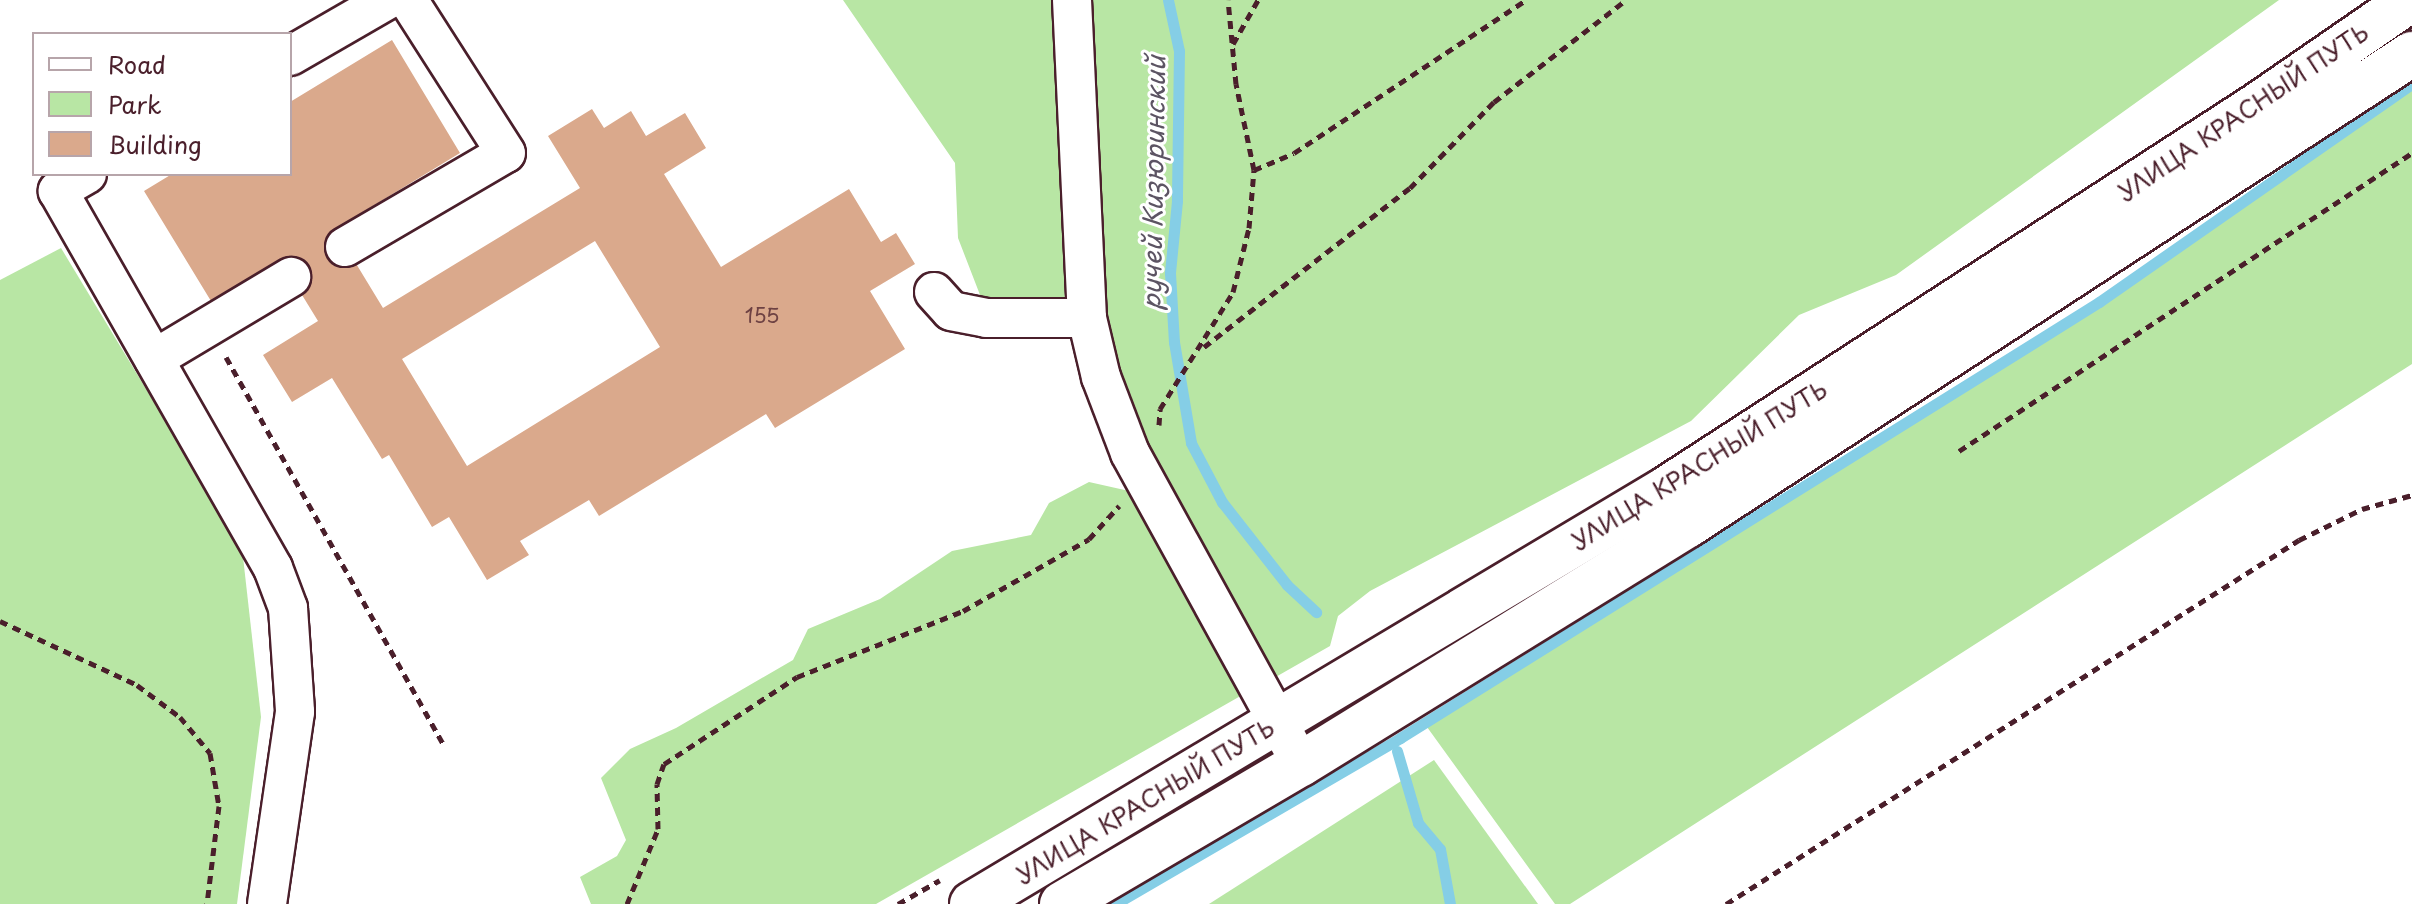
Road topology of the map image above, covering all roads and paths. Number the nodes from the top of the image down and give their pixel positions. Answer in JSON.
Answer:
{"nodes":[{"id":1,"x":387,"y":0,"type":"edge"},
{"id":2,"x":408,"y":0,"type":"edge"},
{"id":3,"x":1072,"y":0,"type":"edge"},
{"id":4,"x":1228,"y":0,"type":"edge"},
{"id":5,"x":1258,"y":0,"type":"edge"},
{"id":6,"x":1526,"y":0,"type":"edge"},
{"id":7,"x":1626,"y":0,"type":"edge"},
{"id":8,"x":2410,"y":0,"type":"edge"},
{"id":9,"x":1232,"y":45,"type":"junction"},
{"id":10,"x":2412,"y":54,"type":"edge"},
{"id":11,"x":292,"y":55,"type":"edge"},
{"id":12,"x":2412,"y":153,"type":"edge"},
{"id":13,"x":1254,"y":170,"type":"junction"},
{"id":14,"x":84,"y":176,"type":"edge"},
{"id":15,"x":345,"y":247,"type":"dead end"},
{"id":16,"x":291,"y":277,"type":"dead end"},
{"id":17,"x":934,"y":292,"type":"dead end"},
{"id":18,"x":1087,"y":318,"type":"junction"},
{"id":19,"x":209,"y":327,"type":"junction"},
{"id":20,"x":1201,"y":350,"type":"junction"},
{"id":21,"x":154,"y":359,"type":"junction"},
{"id":22,"x":1959,"y":451,"type":"dead end"},
{"id":23,"x":1144,"y":479,"type":"junction"},
{"id":24,"x":2412,"y":495,"type":"edge"},
{"id":25,"x":0,"y":621,"type":"edge"},
{"id":26,"x":1278,"y":723,"type":"junction"},
{"id":27,"x":443,"y":743,"type":"dead end"},
{"id":28,"x":1301,"y":764,"type":"junction"},
{"id":29,"x":207,"y":904,"type":"edge"},
{"id":30,"x":267,"y":904,"type":"edge"},
{"id":31,"x":627,"y":904,"type":"edge"},
{"id":32,"x":972,"y":904,"type":"edge"},
{"id":33,"x":1062,"y":904,"type":"edge"},
{"id":34,"x":1726,"y":904,"type":"edge"}],
"edges":[{"from":1,"to":11,"type":"lane"},
{"from":2,"to":15,"type":"lane"},
{"from":3,"to":18,"type":"lane"},
{"from":4,"to":9,"type":"path"},
{"from":5,"to":9,"type":"path"},
{"from":6,"to":13,"type":"path"},
{"from":7,"to":20,"type":"path"},
{"from":8,"to":26,"type":"main road","name":"УЛИЦА КРАСНЫЙ ПУТЬ"},
{"from":9,"to":13,"type":"path"},
{"from":10,"to":28,"type":"main road","name":"УЛИЦА КРАСНЫЙ ПУТЬ"},
{"from":12,"to":22,"type":"path"},
{"from":13,"to":20,"type":"path"},
{"from":14,"to":21,"type":"lane"},
{"from":16,"to":19,"type":"lane"},
{"from":17,"to":18,"type":"lane"},
{"from":18,"to":23,"type":"lane"},
{"from":19,"to":21,"type":"lane"},
{"from":19,"to":27,"type":"path"},
{"from":20,"to":23,"type":"path"},
{"from":21,"to":30,"type":"lane"},
{"from":23,"to":26,"type":"lane"},
{"from":23,"to":31,"type":"path"},
{"from":24,"to":34,"type":"path"},
{"from":25,"to":29,"type":"path"},
{"from":26,"to":28,"type":"lane"},
{"from":26,"to":32,"type":"main road","name":"УЛИЦА КРАСНЫЙ ПУТЬ"},
{"from":28,"to":33,"type":"main road","name":"УЛИЦА КРАСНЫЙ ПУТЬ"}]}
